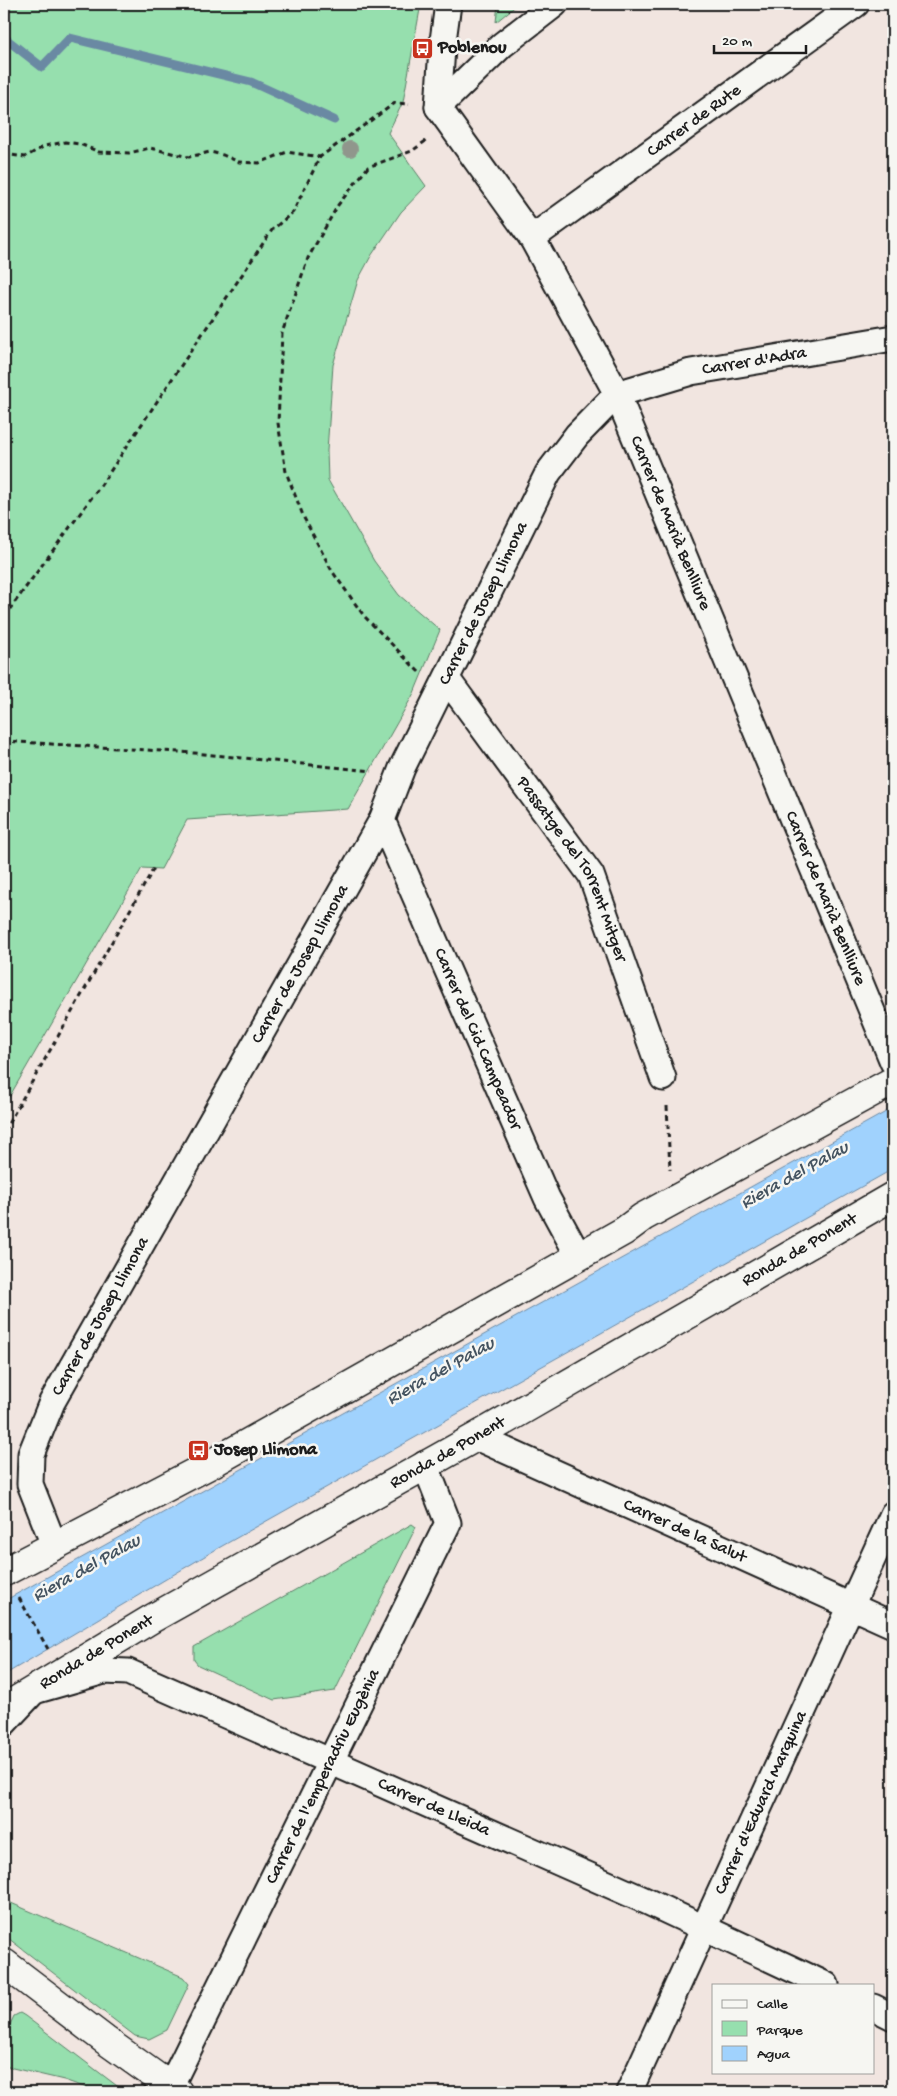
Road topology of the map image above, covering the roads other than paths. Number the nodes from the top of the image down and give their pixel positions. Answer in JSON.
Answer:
{"nodes":[{"id":1,"x":448,"y":4,"type":"edge"},
{"id":2,"x":555,"y":4,"type":"edge"},
{"id":3,"x":856,"y":4,"type":"edge"},
{"id":4,"x":444,"y":115,"type":"junction"},
{"id":5,"x":532,"y":238,"type":"junction"},
{"id":6,"x":893,"y":338,"type":"edge"},
{"id":7,"x":617,"y":394,"type":"junction"},
{"id":8,"x":436,"y":678,"type":"junction"},
{"id":9,"x":382,"y":820,"type":"junction"},
{"id":10,"x":893,"y":1062,"type":"edge"},
{"id":11,"x":663,"y":1078,"type":"road end"},
{"id":12,"x":893,"y":1081,"type":"edge"},
{"id":13,"x":893,"y":1196,"type":"edge"},
{"id":14,"x":578,"y":1255,"type":"junction"},
{"id":15,"x":476,"y":1437,"type":"junction"},
{"id":16,"x":425,"y":1464,"type":"junction"},
{"id":17,"x":893,"y":1514,"type":"edge"},
{"id":18,"x":54,"y":1545,"type":"junction"},
{"id":19,"x":10,"y":1583,"type":"edge"},
{"id":20,"x":851,"y":1606,"type":"junction"},
{"id":21,"x":893,"y":1625,"type":"edge"},
{"id":22,"x":34,"y":1691,"type":"junction"},
{"id":23,"x":4,"y":1708,"type":"edge"},
{"id":24,"x":4,"y":1723,"type":"edge"},
{"id":25,"x":330,"y":1761,"type":"junction"},
{"id":26,"x":704,"y":1928,"type":"junction"},
{"id":27,"x":4,"y":1963,"type":"edge"},
{"id":28,"x":824,"y":1984,"type":"edge"},
{"id":29,"x":874,"y":2007,"type":"edge"},
{"id":30,"x":893,"y":2016,"type":"edge"},
{"id":31,"x":174,"y":2090,"type":"edge"},
{"id":32,"x":629,"y":2092,"type":"edge"}],
"edges":[{"from":1,"to":4,"type":"street"},
{"from":2,"to":4,"type":"street"},
{"from":3,"to":5,"type":"street","name":"Carrer de Rute"},
{"from":4,"to":5,"type":"street","name":"Carrer de Marià Benlliure"},
{"from":5,"to":7,"type":"street","name":"Carrer de Marià Benlliure"},
{"from":6,"to":7,"type":"street","name":"Carrer d'Adra"},
{"from":7,"to":8,"type":"street","name":"Carrer de Josep Llimona"},
{"from":7,"to":10,"type":"street","name":"Carrer de Marià Benlliure"},
{"from":8,"to":9,"type":"street","name":"Carrer de Josep Llimona"},
{"from":8,"to":11,"type":"street","name":"Passatge del Torrent Mitger"},
{"from":9,"to":14,"type":"street","name":"Carrer del Cid Campeador"},
{"from":9,"to":18,"type":"street","name":"Carrer de Josep Llimona"},
{"from":12,"to":14,"type":"main road"},
{"from":13,"to":15,"type":"main road","name":"Ronda de Ponent"},
{"from":14,"to":18,"type":"main road"},
{"from":15,"to":16,"type":"main road","name":"Ronda de Ponent"},
{"from":15,"to":20,"type":"street","name":"Carrer de la Salut"},
{"from":16,"to":22,"type":"main road","name":"Ronda de Ponent"},
{"from":16,"to":25,"type":"street","name":"Carrer de l'emperadriu Eugènia"},
{"from":17,"to":20,"type":"street","name":"Carrer d'Eduard Marquina"},
{"from":18,"to":19,"type":"main road"},
{"from":20,"to":21,"type":"street","name":"Carrer de la Salut"},
{"from":20,"to":26,"type":"street","name":"Carrer d'Eduard Marquina"},
{"from":22,"to":23,"type":"main road","name":"Ronda de Ponent"},
{"from":22,"to":24,"type":"street"},
{"from":22,"to":25,"type":"street","name":"Carrer de Lleida"},
{"from":25,"to":26,"type":"street","name":"Carrer de Lleida"},
{"from":25,"to":31,"type":"street","name":"Carrer de l'emperadriu Eugènia"},
{"from":26,"to":28,"type":"street","name":"Carrer de Lleida"},
{"from":26,"to":32,"type":"street","name":"Carrer d'Eduard Marquina"},
{"from":27,"to":31,"type":"main road"},
{"from":29,"to":30,"type":"street"}]}
